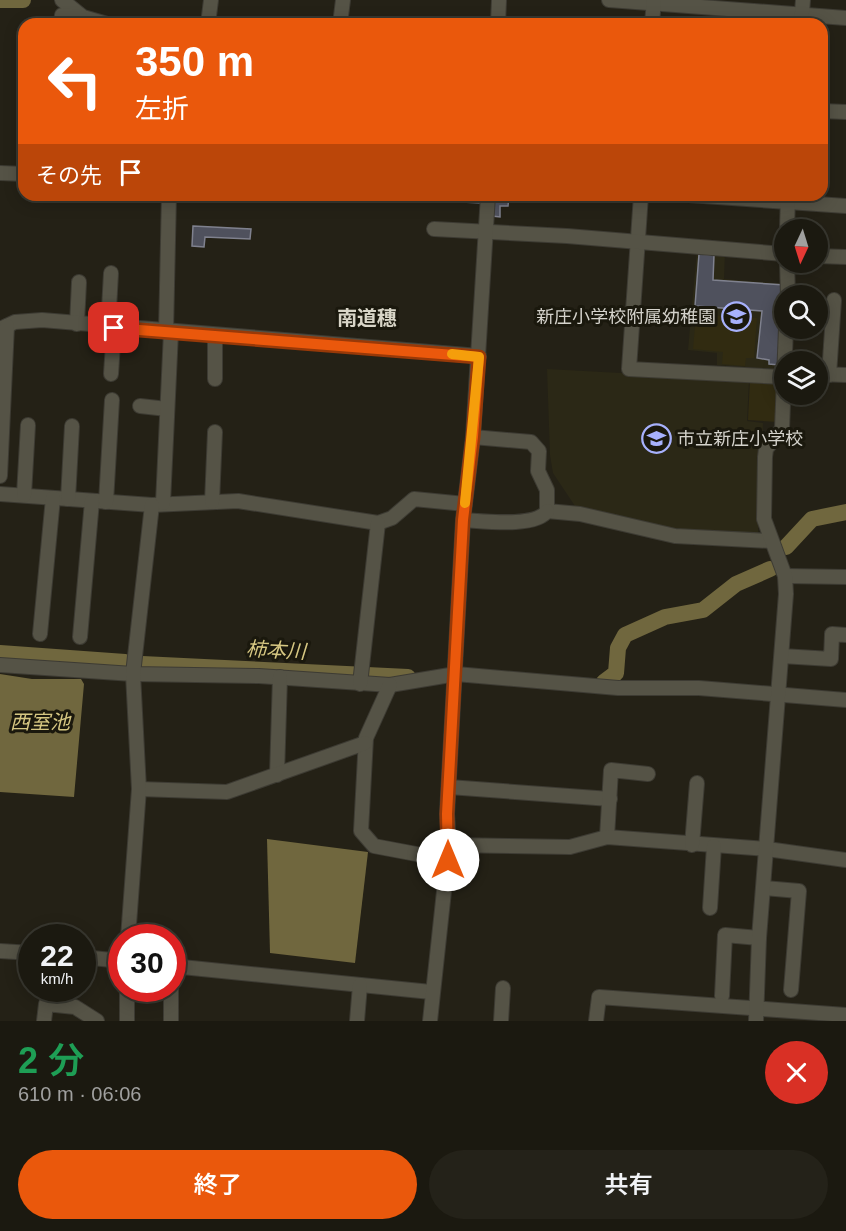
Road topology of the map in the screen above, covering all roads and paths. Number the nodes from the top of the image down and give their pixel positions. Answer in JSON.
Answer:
{"nodes":[{"id":1,"x":62,"y":0,"type":"edge"},
{"id":2,"x":211,"y":0,"type":"edge"},
{"id":3,"x":343,"y":0,"type":"edge"},
{"id":4,"x":499,"y":0,"type":"edge"},
{"id":5,"x":609,"y":0,"type":"edge"},
{"id":6,"x":803,"y":0,"type":"edge"},
{"id":7,"x":654,"y":2,"type":"edge"},
{"id":8,"x":82,"y":17,"type":"junction"},
{"id":9,"x":62,"y":18,"type":"edge"},
{"id":10,"x":85,"y":18,"type":"edge"},
{"id":11,"x":209,"y":18,"type":"edge"},
{"id":12,"x":341,"y":18,"type":"edge"},
{"id":13,"x":498,"y":18,"type":"edge"},
{"id":14,"x":653,"y":18,"type":"edge"},
{"id":15,"x":793,"y":18,"type":"edge"},
{"id":16,"x":802,"y":18,"type":"edge"},
{"id":17,"x":828,"y":18,"type":"edge"},
{"id":18,"x":846,"y":18,"type":"edge"},
{"id":19,"x":828,"y":111,"type":"edge"},
{"id":20,"x":846,"y":112,"type":"edge"},
{"id":21,"x":0,"y":173,"type":"edge"},
{"id":22,"x":18,"y":174,"type":"edge"},
{"id":23,"x":170,"y":201,"type":"edge"},
{"id":24,"x":488,"y":201,"type":"edge"},
{"id":25,"x":641,"y":201,"type":"edge"},
{"id":26,"x":788,"y":201,"type":"edge"},
{"id":27,"x":810,"y":201,"type":"edge"},
{"id":28,"x":846,"y":206,"type":"edge"},
{"id":29,"x":787,"y":219,"type":"edge"},
{"id":30,"x":434,"y":229,"type":"dead end"},
{"id":31,"x":486,"y":233,"type":"junction"},
{"id":32,"x":638,"y":242,"type":"junction"},
{"id":33,"x":774,"y":253,"type":"edge"},
{"id":34,"x":828,"y":256,"type":"edge"},
{"id":35,"x":846,"y":257,"type":"edge"},
{"id":36,"x":111,"y":273,"type":"dead end"},
{"id":37,"x":79,"y":282,"type":"dead end"},
{"id":38,"x":834,"y":300,"type":"dead end"},
{"id":39,"x":77,"y":324,"type":"junction"},
{"id":40,"x":3,"y":327,"type":"edge"},
{"id":41,"x":111,"y":327,"type":"junction"},
{"id":42,"x":169,"y":332,"type":"junction"},
{"id":43,"x":215,"y":335,"type":"junction"},
{"id":44,"x":826,"y":351,"type":"edge"},
{"id":45,"x":479,"y":357,"type":"junction"},
{"id":46,"x":111,"y":374,"type":"dead end"},
{"id":47,"x":774,"y":374,"type":"edge"},
{"id":48,"x":828,"y":374,"type":"edge"},
{"id":49,"x":846,"y":375,"type":"edge"},
{"id":50,"x":215,"y":379,"type":"dead end"},
{"id":51,"x":112,"y":400,"type":"dead end"},
{"id":52,"x":783,"y":405,"type":"edge"},
{"id":53,"x":140,"y":406,"type":"dead end"},
{"id":54,"x":167,"y":409,"type":"junction"},
{"id":55,"x":28,"y":425,"type":"dead end"},
{"id":56,"x":72,"y":426,"type":"dead end"},
{"id":57,"x":215,"y":432,"type":"dead end"},
{"id":58,"x":473,"y":437,"type":"junction"},
{"id":59,"x":0,"y":476,"type":"edge"},
{"id":60,"x":0,"y":494,"type":"edge"},
{"id":61,"x":24,"y":495,"type":"junction"},
{"id":62,"x":53,"y":498,"type":"junction"},
{"id":63,"x":68,"y":499,"type":"junction"},
{"id":64,"x":99,"y":502,"type":"junction"},
{"id":65,"x":212,"y":502,"type":"junction"},
{"id":66,"x":158,"y":504,"type":"junction"},
{"id":67,"x":465,"y":504,"type":"junction"},
{"id":68,"x":548,"y":511,"type":"junction"},
{"id":69,"x":463,"y":520,"type":"junction"},
{"id":70,"x":378,"y":523,"type":"junction"},
{"id":71,"x":771,"y":541,"type":"junction"},
{"id":72,"x":785,"y":576,"type":"junction"},
{"id":73,"x":846,"y":577,"type":"edge"},
{"id":74,"x":40,"y":634,"type":"dead end"},
{"id":75,"x":846,"y":635,"type":"edge"},
{"id":76,"x":80,"y":637,"type":"dead end"},
{"id":77,"x":782,"y":656,"type":"junction"},
{"id":78,"x":0,"y":665,"type":"edge"},
{"id":79,"x":133,"y":674,"type":"junction"},
{"id":80,"x":456,"y":674,"type":"junction"},
{"id":81,"x":280,"y":677,"type":"junction"},
{"id":82,"x":361,"y":678,"type":"junction"},
{"id":83,"x":390,"y":685,"type":"junction"},
{"id":84,"x":779,"y":697,"type":"junction"},
{"id":85,"x":846,"y":700,"type":"edge"},
{"id":86,"x":365,"y":743,"type":"junction"},
{"id":87,"x":648,"y":774,"type":"dead end"},
{"id":88,"x":277,"y":775,"type":"junction"},
{"id":89,"x":697,"y":783,"type":"dead end"},
{"id":90,"x":448,"y":787,"type":"junction"},
{"id":91,"x":139,"y":789,"type":"junction"},
{"id":92,"x":610,"y":799,"type":"junction"},
{"id":93,"x":608,"y":837,"type":"junction"},
{"id":94,"x":450,"y":845,"type":"junction"},
{"id":95,"x":692,"y":845,"type":"junction"},
{"id":96,"x":714,"y":846,"type":"junction"},
{"id":97,"x":767,"y":849,"type":"junction"},
{"id":98,"x":448,"y":860,"type":"junction"},
{"id":99,"x":846,"y":860,"type":"edge"},
{"id":100,"x":764,"y":888,"type":"junction"},
{"id":101,"x":710,"y":908,"type":"dead end"},
{"id":102,"x":129,"y":924,"type":"edge"},
{"id":103,"x":759,"y":938,"type":"junction"},
{"id":104,"x":0,"y":951,"type":"edge"},
{"id":105,"x":18,"y":952,"type":"edge"},
{"id":106,"x":186,"y":967,"type":"edge"},
{"id":107,"x":360,"y":985,"type":"junction"},
{"id":108,"x":503,"y":988,"type":"dead end"},
{"id":109,"x":791,"y":990,"type":"dead end"},
{"id":110,"x":431,"y":992,"type":"junction"},
{"id":111,"x":722,"y":996,"type":"dead end"},
{"id":112,"x":127,"y":1002,"type":"edge"},
{"id":113,"x":171,"y":1002,"type":"edge"},
{"id":114,"x":756,"y":1015,"type":"edge"},
{"id":115,"x":846,"y":1015,"type":"edge"},
{"id":116,"x":44,"y":1021,"type":"edge"},
{"id":117,"x":97,"y":1021,"type":"edge"},
{"id":118,"x":127,"y":1021,"type":"edge"},
{"id":119,"x":171,"y":1021,"type":"edge"},
{"id":120,"x":357,"y":1021,"type":"edge"},
{"id":121,"x":430,"y":1021,"type":"edge"},
{"id":122,"x":501,"y":1021,"type":"edge"},
{"id":123,"x":596,"y":1021,"type":"edge"}],
"edges":[{"from":1,"to":8,"type":"street"},
{"from":2,"to":11,"type":"street"},
{"from":3,"to":12,"type":"street"},
{"from":4,"to":13,"type":"street"},
{"from":5,"to":7,"type":"street"},
{"from":6,"to":16,"type":"street"},
{"from":7,"to":14,"type":"street"},
{"from":7,"to":15,"type":"street"},
{"from":8,"to":9,"type":"street"},
{"from":8,"to":10,"type":"street"},
{"from":17,"to":18,"type":"street"},
{"from":19,"to":20,"type":"street"},
{"from":21,"to":22,"type":"street"},
{"from":23,"to":42,"type":"street"},
{"from":24,"to":31,"type":"street"},
{"from":25,"to":32,"type":"street"},
{"from":26,"to":29,"type":"street"},
{"from":27,"to":28,"type":"street"},
{"from":30,"to":31,"type":"street"},
{"from":31,"to":32,"type":"street"},
{"from":31,"to":45,"type":"street"},
{"from":32,"to":33,"type":"street"},
{"from":32,"to":47,"type":"street"},
{"from":34,"to":35,"type":"street"},
{"from":36,"to":41,"type":"street"},
{"from":37,"to":39,"type":"street"},
{"from":38,"to":44,"type":"street"},
{"from":39,"to":40,"type":"street"},
{"from":39,"to":41,"type":"street"},
{"from":40,"to":59,"type":"street"},
{"from":41,"to":42,"type":"street"},
{"from":41,"to":46,"type":"street"},
{"from":42,"to":43,"type":"street"},
{"from":42,"to":54,"type":"street"},
{"from":43,"to":45,"type":"street"},
{"from":43,"to":50,"type":"street"},
{"from":45,"to":58,"type":"street"},
{"from":48,"to":49,"type":"street"},
{"from":51,"to":64,"type":"street"},
{"from":52,"to":71,"type":"street"},
{"from":53,"to":54,"type":"street"},
{"from":54,"to":66,"type":"street"},
{"from":55,"to":61,"type":"street"},
{"from":56,"to":63,"type":"street"},
{"from":57,"to":65,"type":"street"},
{"from":58,"to":67,"type":"street"},
{"from":58,"to":68,"type":"street"},
{"from":60,"to":61,"type":"street"},
{"from":61,"to":62,"type":"street"},
{"from":62,"to":63,"type":"street"},
{"from":62,"to":74,"type":"street"},
{"from":63,"to":64,"type":"street"},
{"from":64,"to":66,"type":"street"},
{"from":64,"to":76,"type":"street"},
{"from":65,"to":66,"type":"street"},
{"from":65,"to":70,"type":"street"},
{"from":66,"to":79,"type":"street"},
{"from":67,"to":69,"type":"street"},
{"from":67,"to":70,"type":"street"},
{"from":68,"to":69,"type":"street"},
{"from":68,"to":71,"type":"street"},
{"from":69,"to":80,"type":"street"},
{"from":70,"to":82,"type":"street"},
{"from":71,"to":72,"type":"street"},
{"from":72,"to":73,"type":"street"},
{"from":72,"to":77,"type":"street"},
{"from":75,"to":77,"type":"street"},
{"from":77,"to":84,"type":"street"},
{"from":78,"to":79,"type":"street"},
{"from":79,"to":81,"type":"street"},
{"from":79,"to":91,"type":"street"},
{"from":80,"to":83,"type":"street"},
{"from":80,"to":84,"type":"street"},
{"from":80,"to":90,"type":"street"},
{"from":81,"to":82,"type":"street"},
{"from":81,"to":88,"type":"street"},
{"from":82,"to":83,"type":"street"},
{"from":83,"to":86,"type":"street"},
{"from":84,"to":85,"type":"street"},
{"from":84,"to":97,"type":"street"},
{"from":86,"to":88,"type":"street"},
{"from":86,"to":98,"type":"street"},
{"from":87,"to":92,"type":"street"},
{"from":88,"to":91,"type":"street"},
{"from":89,"to":95,"type":"street"},
{"from":90,"to":92,"type":"street"},
{"from":90,"to":94,"type":"street"},
{"from":91,"to":102,"type":"street"},
{"from":92,"to":93,"type":"street"},
{"from":93,"to":94,"type":"street"},
{"from":93,"to":95,"type":"street"},
{"from":94,"to":98,"type":"street"},
{"from":95,"to":96,"type":"street"},
{"from":96,"to":97,"type":"street"},
{"from":96,"to":101,"type":"street"},
{"from":97,"to":99,"type":"street"},
{"from":97,"to":100,"type":"street"},
{"from":98,"to":110,"type":"street"},
{"from":100,"to":103,"type":"street"},
{"from":100,"to":109,"type":"street"},
{"from":103,"to":111,"type":"street"},
{"from":103,"to":114,"type":"street"},
{"from":104,"to":105,"type":"street"},
{"from":106,"to":107,"type":"street"},
{"from":107,"to":110,"type":"street"},
{"from":107,"to":120,"type":"street"},
{"from":108,"to":122,"type":"street"},
{"from":110,"to":121,"type":"street"},
{"from":112,"to":118,"type":"street"},
{"from":113,"to":119,"type":"street"},
{"from":114,"to":115,"type":"street"},
{"from":114,"to":123,"type":"street"},
{"from":116,"to":117,"type":"street"}]}
